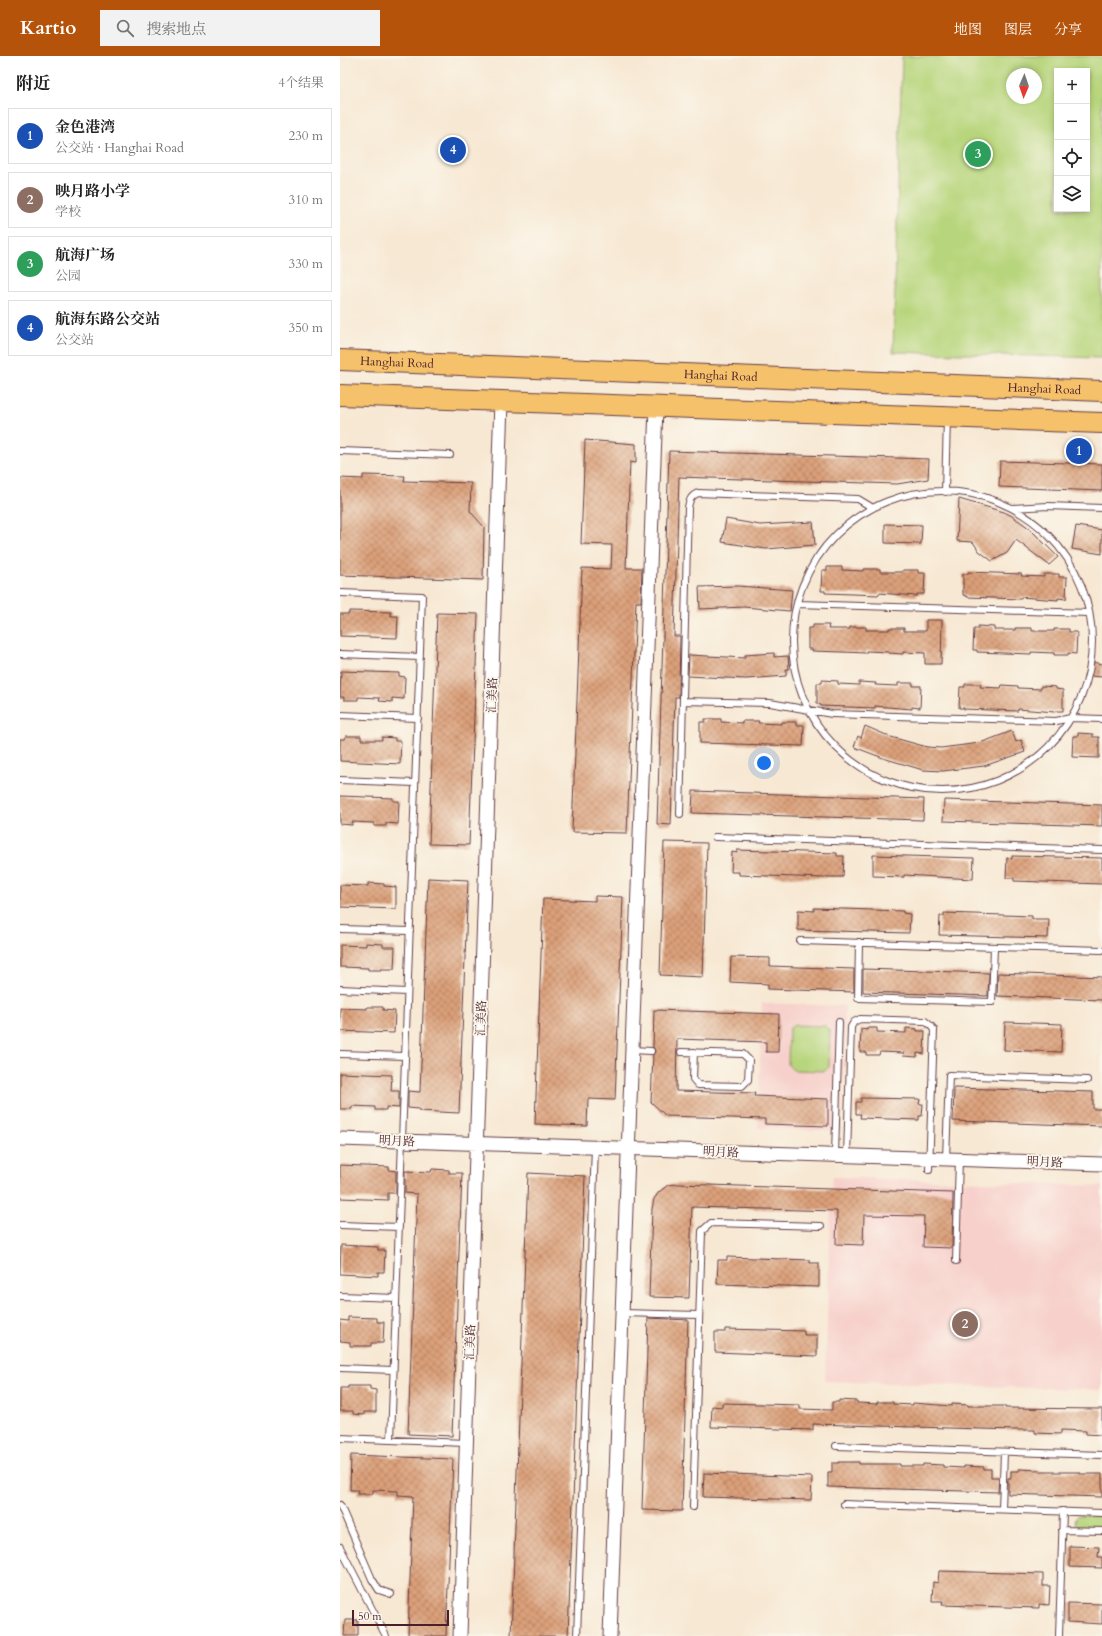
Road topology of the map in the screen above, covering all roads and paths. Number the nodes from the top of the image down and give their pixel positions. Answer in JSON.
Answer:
{"nodes":[{"id":1,"x":346,"y":359,"type":"edge"},
{"id":2,"x":1102,"y":391,"type":"edge"},
{"id":3,"x":340,"y":395,"type":"edge"},
{"id":4,"x":501,"y":401,"type":"junction"},
{"id":5,"x":656,"y":407,"type":"junction"},
{"id":6,"x":947,"y":418,"type":"junction"},
{"id":7,"x":1102,"y":423,"type":"edge"},
{"id":8,"x":340,"y":451,"type":"edge"},
{"id":9,"x":450,"y":455,"type":"dead end"},
{"id":10,"x":944,"y":492,"type":"junction"},
{"id":11,"x":873,"y":508,"type":"junction"},
{"id":12,"x":1011,"y":508,"type":"junction"},
{"id":13,"x":1102,"y":508,"type":"edge"},
{"id":14,"x":340,"y":593,"type":"edge"},
{"id":15,"x":797,"y":604,"type":"junction"},
{"id":16,"x":1089,"y":613,"type":"junction"},
{"id":17,"x":340,"y":654,"type":"edge"},
{"id":18,"x":420,"y":657,"type":"junction"},
{"id":19,"x":683,"y":701,"type":"junction"},
{"id":20,"x":809,"y":710,"type":"junction"},
{"id":21,"x":340,"y":715,"type":"edge"},
{"id":22,"x":418,"y":718,"type":"junction"},
{"id":23,"x":1071,"y":718,"type":"junction"},
{"id":24,"x":1102,"y":719,"type":"edge"},
{"id":25,"x":340,"y":780,"type":"edge"},
{"id":26,"x":415,"y":783,"type":"junction"},
{"id":27,"x":680,"y":814,"type":"dead end"},
{"id":28,"x":715,"y":837,"type":"dead end"},
{"id":29,"x":1102,"y":850,"type":"edge"},
{"id":30,"x":340,"y":929,"type":"edge"},
{"id":31,"x":410,"y":932,"type":"junction"},
{"id":32,"x":800,"y":941,"type":"dead end"},
{"id":33,"x":860,"y":942,"type":"junction"},
{"id":34,"x":994,"y":947,"type":"junction"},
{"id":35,"x":1102,"y":950,"type":"edge"},
{"id":36,"x":340,"y":989,"type":"edge"},
{"id":37,"x":407,"y":992,"type":"junction"},
{"id":38,"x":839,"y":1022,"type":"dead end"},
{"id":39,"x":632,"y":1050,"type":"junction"},
{"id":40,"x":651,"y":1051,"type":"dead end"},
{"id":41,"x":681,"y":1052,"type":"dead end"},
{"id":42,"x":694,"y":1052,"type":"junction"},
{"id":43,"x":340,"y":1054,"type":"edge"},
{"id":44,"x":405,"y":1056,"type":"junction"},
{"id":45,"x":1087,"y":1080,"type":"dead end"},
{"id":46,"x":340,"y":1139,"type":"edge"},
{"id":47,"x":402,"y":1141,"type":"junction"},
{"id":48,"x":476,"y":1143,"type":"junction"},
{"id":49,"x":595,"y":1147,"type":"junction"},
{"id":50,"x":628,"y":1148,"type":"junction"},
{"id":51,"x":841,"y":1156,"type":"junction"},
{"id":52,"x":953,"y":1159,"type":"junction"},
{"id":53,"x":929,"y":1164,"type":"junction"},
{"id":54,"x":1102,"y":1164,"type":"edge"},
{"id":55,"x":340,"y":1225,"type":"edge"},
{"id":56,"x":821,"y":1226,"type":"dead end"},
{"id":57,"x":399,"y":1227,"type":"junction"},
{"id":58,"x":956,"y":1261,"type":"dead end"},
{"id":59,"x":340,"y":1296,"type":"edge"},
{"id":60,"x":396,"y":1298,"type":"junction"},
{"id":61,"x":622,"y":1313,"type":"junction"},
{"id":62,"x":699,"y":1315,"type":"junction"},
{"id":63,"x":340,"y":1368,"type":"edge"},
{"id":64,"x":393,"y":1370,"type":"junction"},
{"id":65,"x":340,"y":1438,"type":"edge"},
{"id":66,"x":391,"y":1440,"type":"junction"},
{"id":67,"x":466,"y":1443,"type":"junction"},
{"id":68,"x":836,"y":1446,"type":"dead end"},
{"id":69,"x":1004,"y":1452,"type":"junction"},
{"id":70,"x":1102,"y":1455,"type":"edge"},
{"id":71,"x":844,"y":1504,"type":"dead end"},
{"id":72,"x":340,"y":1505,"type":"edge"},
{"id":73,"x":693,"y":1508,"type":"dead end"},
{"id":74,"x":1002,"y":1509,"type":"junction"},
{"id":75,"x":1063,"y":1511,"type":"junction"},
{"id":76,"x":1102,"y":1512,"type":"edge"},
{"id":77,"x":1062,"y":1530,"type":"junction"},
{"id":78,"x":1102,"y":1531,"type":"edge"},
{"id":79,"x":340,"y":1547,"type":"edge"},
{"id":80,"x":342,"y":1557,"type":"edge"},
{"id":81,"x":391,"y":1594,"type":"dead end"},
{"id":82,"x":386,"y":1636,"type":"edge"},
{"id":83,"x":460,"y":1636,"type":"edge"},
{"id":84,"x":577,"y":1636,"type":"edge"},
{"id":85,"x":610,"y":1636,"type":"edge"},
{"id":86,"x":1059,"y":1636,"type":"edge"}],
"edges":[{"from":1,"to":2,"type":"main road","name":"Hanghai Road"},
{"from":3,"to":4,"type":"main road"},
{"from":4,"to":5,"type":"main road"},
{"from":4,"to":48,"type":"street","name":"汇美路"},
{"from":5,"to":6,"type":"main road"},
{"from":5,"to":39,"type":"street"},
{"from":6,"to":7,"type":"main road"},
{"from":6,"to":10,"type":"lane"},
{"from":8,"to":9,"type":"lane"},
{"from":10,"to":11,"type":"lane"},
{"from":10,"to":12,"type":"lane"},
{"from":11,"to":15,"type":"lane"},
{"from":11,"to":19,"type":"lane"},
{"from":12,"to":13,"type":"lane"},
{"from":12,"to":16,"type":"lane"},
{"from":14,"to":18,"type":"lane"},
{"from":15,"to":16,"type":"lane"},
{"from":15,"to":20,"type":"lane"},
{"from":16,"to":23,"type":"lane"},
{"from":17,"to":18,"type":"lane"},
{"from":18,"to":22,"type":"lane"},
{"from":19,"to":20,"type":"lane"},
{"from":19,"to":27,"type":"lane"},
{"from":20,"to":23,"type":"lane"},
{"from":20,"to":23,"type":"lane"},
{"from":21,"to":22,"type":"lane"},
{"from":22,"to":26,"type":"lane"},
{"from":23,"to":24,"type":"lane"},
{"from":25,"to":26,"type":"lane"},
{"from":26,"to":31,"type":"lane"},
{"from":28,"to":29,"type":"lane"},
{"from":30,"to":31,"type":"lane"},
{"from":31,"to":37,"type":"lane"},
{"from":32,"to":33,"type":"lane"},
{"from":33,"to":34,"type":"lane"},
{"from":33,"to":34,"type":"lane"},
{"from":34,"to":35,"type":"lane"},
{"from":36,"to":37,"type":"lane"},
{"from":37,"to":44,"type":"lane"},
{"from":38,"to":51,"type":"lane"},
{"from":39,"to":40,"type":"lane"},
{"from":39,"to":50,"type":"street"},
{"from":41,"to":42,"type":"lane"},
{"from":42,"to":42,"type":"lane"},
{"from":43,"to":44,"type":"lane"},
{"from":44,"to":47,"type":"lane"},
{"from":45,"to":52,"type":"lane"},
{"from":46,"to":47,"type":"street","name":"明月路"},
{"from":47,"to":48,"type":"street","name":"明月路"},
{"from":47,"to":57,"type":"lane"},
{"from":48,"to":49,"type":"street","name":"明月路"},
{"from":48,"to":67,"type":"street","name":"汇美路"},
{"from":49,"to":50,"type":"street","name":"明月路"},
{"from":49,"to":84,"type":"lane"},
{"from":50,"to":51,"type":"street","name":"明月路"},
{"from":50,"to":61,"type":"street"},
{"from":51,"to":53,"type":"street","name":"明月路"},
{"from":51,"to":53,"type":"lane"},
{"from":52,"to":53,"type":"street","name":"明月路"},
{"from":52,"to":54,"type":"street","name":"明月路"},
{"from":52,"to":58,"type":"lane"},
{"from":55,"to":57,"type":"lane"},
{"from":56,"to":62,"type":"lane"},
{"from":57,"to":60,"type":"lane"},
{"from":59,"to":60,"type":"lane"},
{"from":60,"to":64,"type":"lane"},
{"from":61,"to":62,"type":"lane"},
{"from":61,"to":85,"type":"street"},
{"from":62,"to":73,"type":"lane"},
{"from":63,"to":64,"type":"lane"},
{"from":64,"to":66,"type":"lane"},
{"from":65,"to":66,"type":"lane"},
{"from":66,"to":67,"type":"lane"},
{"from":67,"to":83,"type":"street","name":"汇美路"},
{"from":68,"to":69,"type":"lane"},
{"from":69,"to":70,"type":"lane"},
{"from":69,"to":74,"type":"lane"},
{"from":71,"to":74,"type":"lane"},
{"from":72,"to":81,"type":"lane"},
{"from":74,"to":75,"type":"lane"},
{"from":75,"to":76,"type":"lane"},
{"from":75,"to":77,"type":"lane"},
{"from":77,"to":78,"type":"lane"},
{"from":77,"to":86,"type":"lane"},
{"from":79,"to":80,"type":"lane"},
{"from":80,"to":82,"type":"lane"}]}
